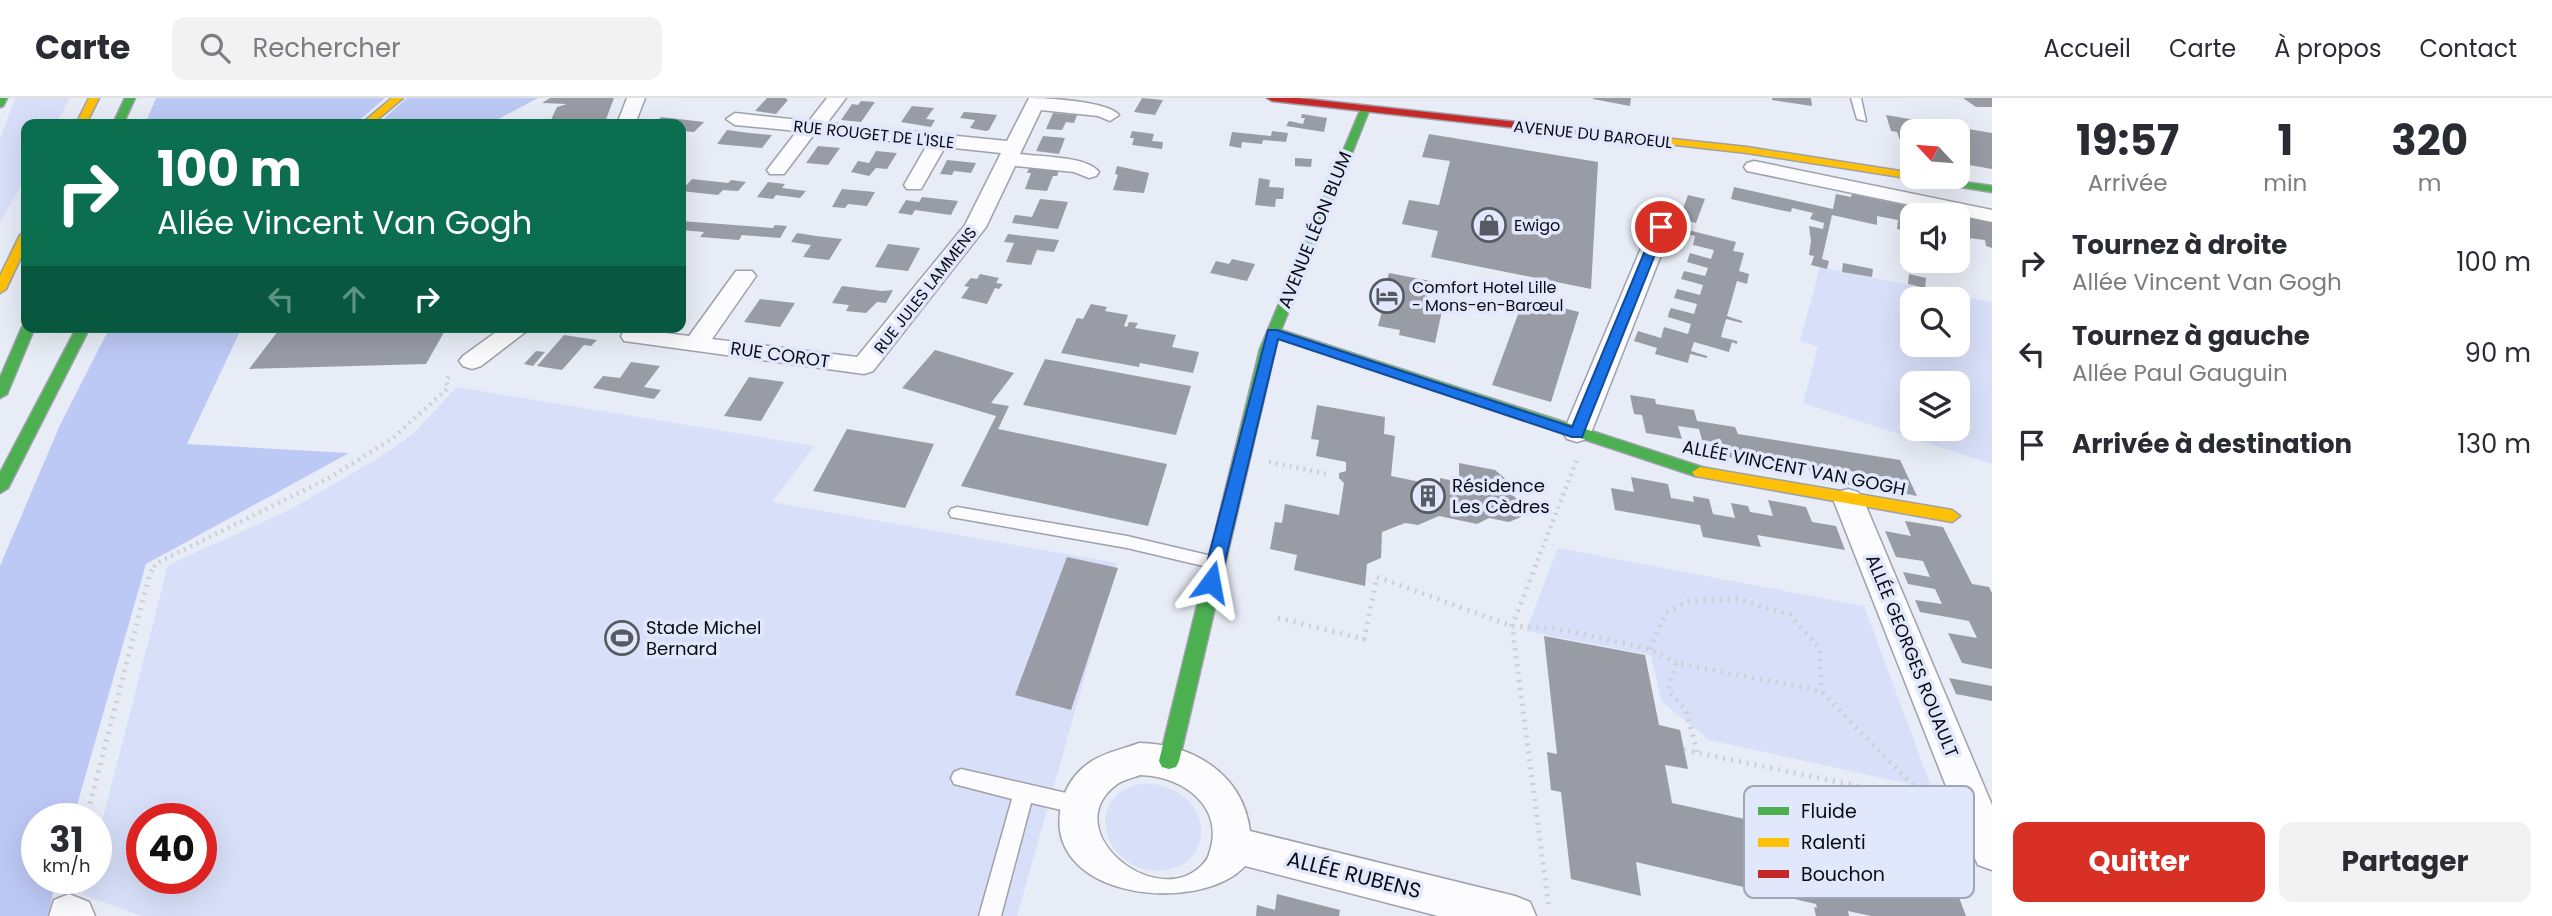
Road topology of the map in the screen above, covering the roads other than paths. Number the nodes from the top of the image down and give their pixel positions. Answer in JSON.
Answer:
{"nodes":[{"id":1,"x":2,"y":98,"type":"edge"},
{"id":2,"x":94,"y":98,"type":"edge"},
{"id":3,"x":130,"y":98,"type":"edge"},
{"id":4,"x":398,"y":98,"type":"edge"},
{"id":5,"x":636,"y":98,"type":"edge"},
{"id":6,"x":837,"y":98,"type":"edge"},
{"id":7,"x":1272,"y":98,"type":"edge"},
{"id":8,"x":1856,"y":98,"type":"edge"},
{"id":9,"x":1036,"y":101,"type":"edge"},
{"id":10,"x":0,"y":104,"type":"edge"},
{"id":11,"x":1365,"y":108,"type":"junction"},
{"id":12,"x":1110,"y":115,"type":"dead end"},
{"id":13,"x":84,"y":119,"type":"edge"},
{"id":14,"x":120,"y":119,"type":"edge"},
{"id":15,"x":372,"y":119,"type":"edge"},
{"id":16,"x":628,"y":119,"type":"edge"},
{"id":17,"x":735,"y":119,"type":"dead end"},
{"id":18,"x":1862,"y":119,"type":"dead end"},
{"id":19,"x":812,"y":127,"type":"junction"},
{"id":20,"x":939,"y":140,"type":"junction"},
{"id":21,"x":1012,"y":154,"type":"junction"},
{"id":22,"x":1755,"y":167,"type":"dead end"},
{"id":23,"x":776,"y":170,"type":"dead end"},
{"id":24,"x":1089,"y":172,"type":"dead end"},
{"id":25,"x":1900,"y":174,"type":"edge"},
{"id":26,"x":914,"y":185,"type":"dead end"},
{"id":27,"x":1970,"y":186,"type":"edge"},
{"id":28,"x":1992,"y":190,"type":"edge"},
{"id":29,"x":1992,"y":216,"type":"edge"},
{"id":30,"x":1661,"y":227,"type":"dead end"},
{"id":31,"x":21,"y":245,"type":"edge"},
{"id":32,"x":744,"y":276,"type":"dead end"},
{"id":33,"x":0,"y":289,"type":"edge"},
{"id":34,"x":1273,"y":332,"type":"junction"},
{"id":35,"x":26,"y":333,"type":"edge"},
{"id":36,"x":81,"y":333,"type":"edge"},
{"id":37,"x":512,"y":333,"type":"edge"},
{"id":38,"x":633,"y":336,"type":"dead end"},
{"id":39,"x":696,"y":344,"type":"junction"},
{"id":40,"x":478,"y":357,"type":"road end"},
{"id":41,"x":864,"y":366,"type":"joint"},
{"id":42,"x":0,"y":394,"type":"edge"},
{"id":43,"x":1581,"y":435,"type":"junction"},
{"id":44,"x":0,"y":488,"type":"edge"},
{"id":45,"x":1847,"y":499,"type":"junction"},
{"id":46,"x":957,"y":513,"type":"dead end"},
{"id":47,"x":1952,"y":516,"type":"dead end"},
{"id":48,"x":1216,"y":563,"type":"junction"},
{"id":49,"x":1168,"y":761,"type":"junction"},
{"id":50,"x":961,"y":778,"type":"dead end"},
{"id":51,"x":1965,"y":786,"type":"edge"},
{"id":52,"x":1024,"y":793,"type":"junction"},
{"id":53,"x":1079,"y":805,"type":"junction"},
{"id":54,"x":1974,"y":808,"type":"edge"},
{"id":55,"x":1233,"y":845,"type":"junction"},
{"id":56,"x":1992,"y":852,"type":"edge"},
{"id":57,"x":1135,"y":906,"type":"edge"},
{"id":58,"x":990,"y":916,"type":"edge"},
{"id":59,"x":1515,"y":916,"type":"edge"}],
"edges":[{"from":1,"to":10,"type":"main road"},
{"from":2,"to":13,"type":"main road"},
{"from":3,"to":14,"type":"main road"},
{"from":4,"to":15,"type":"main road"},
{"from":5,"to":16,"type":"street"},
{"from":6,"to":19,"type":"street"},
{"from":7,"to":11,"type":"main road","name":"AVENUE DU BAROEUL"},
{"from":8,"to":18,"type":"lane"},
{"from":9,"to":12,"type":"street"},
{"from":9,"to":21,"type":"street","name":"RUE JULES LAMMENS"},
{"from":11,"to":25,"type":"main road","name":"AVENUE DU BAROEUL"},
{"from":11,"to":34,"type":"main road","name":"AVENUE LÉON BLUM"},
{"from":17,"to":19,"type":"street","name":"RUE ROUGET DE L'ISLE"},
{"from":19,"to":20,"type":"street","name":"RUE ROUGET DE L'ISLE"},
{"from":19,"to":23,"type":"street"},
{"from":20,"to":21,"type":"street","name":"RUE ROUGET DE L'ISLE"},
{"from":20,"to":26,"type":"street"},
{"from":21,"to":24,"type":"street","name":"RUE ROUGET DE L'ISLE"},
{"from":21,"to":41,"type":"street","name":"RUE JULES LAMMENS"},
{"from":22,"to":29,"type":"street"},
{"from":27,"to":28,"type":"main road","name":"AVENUE DU BAROEUL"},
{"from":30,"to":43,"type":"street"},
{"from":31,"to":33,"type":"main road"},
{"from":32,"to":39,"type":"street","name":"RUE COROT"},
{"from":34,"to":43,"type":"main road","name":"ALLÉE VINCENT VAN GOGH"},
{"from":34,"to":48,"type":"main road","name":"AVENUE LÉON BLUM"},
{"from":35,"to":42,"type":"main road"},
{"from":36,"to":44,"type":"main road"},
{"from":37,"to":40,"type":"street"},
{"from":38,"to":39,"type":"street","name":"RUE COROT"},
{"from":39,"to":41,"type":"street","name":"RUE COROT"},
{"from":43,"to":45,"type":"main road","name":"ALLÉE VINCENT VAN GOGH"},
{"from":45,"to":47,"type":"main road","name":"ALLÉE VINCENT VAN GOGH"},
{"from":45,"to":51,"type":"street","name":"ALLÉE GEORGES ROUAULT"},
{"from":46,"to":48,"type":"lane"},
{"from":48,"to":49,"type":"main road","name":"AVENUE LÉON BLUM"},
{"from":49,"to":53,"type":"street"},
{"from":49,"to":55,"type":"street"},
{"from":50,"to":52,"type":"lane"},
{"from":52,"to":53,"type":"lane"},
{"from":52,"to":58,"type":"lane"},
{"from":53,"to":57,"type":"street"},
{"from":54,"to":56,"type":"street","name":"ALLÉE GEORGES ROUAULT"},
{"from":55,"to":57,"type":"street"},
{"from":55,"to":59,"type":"street","name":"ALLÉE RUBENS"}]}
